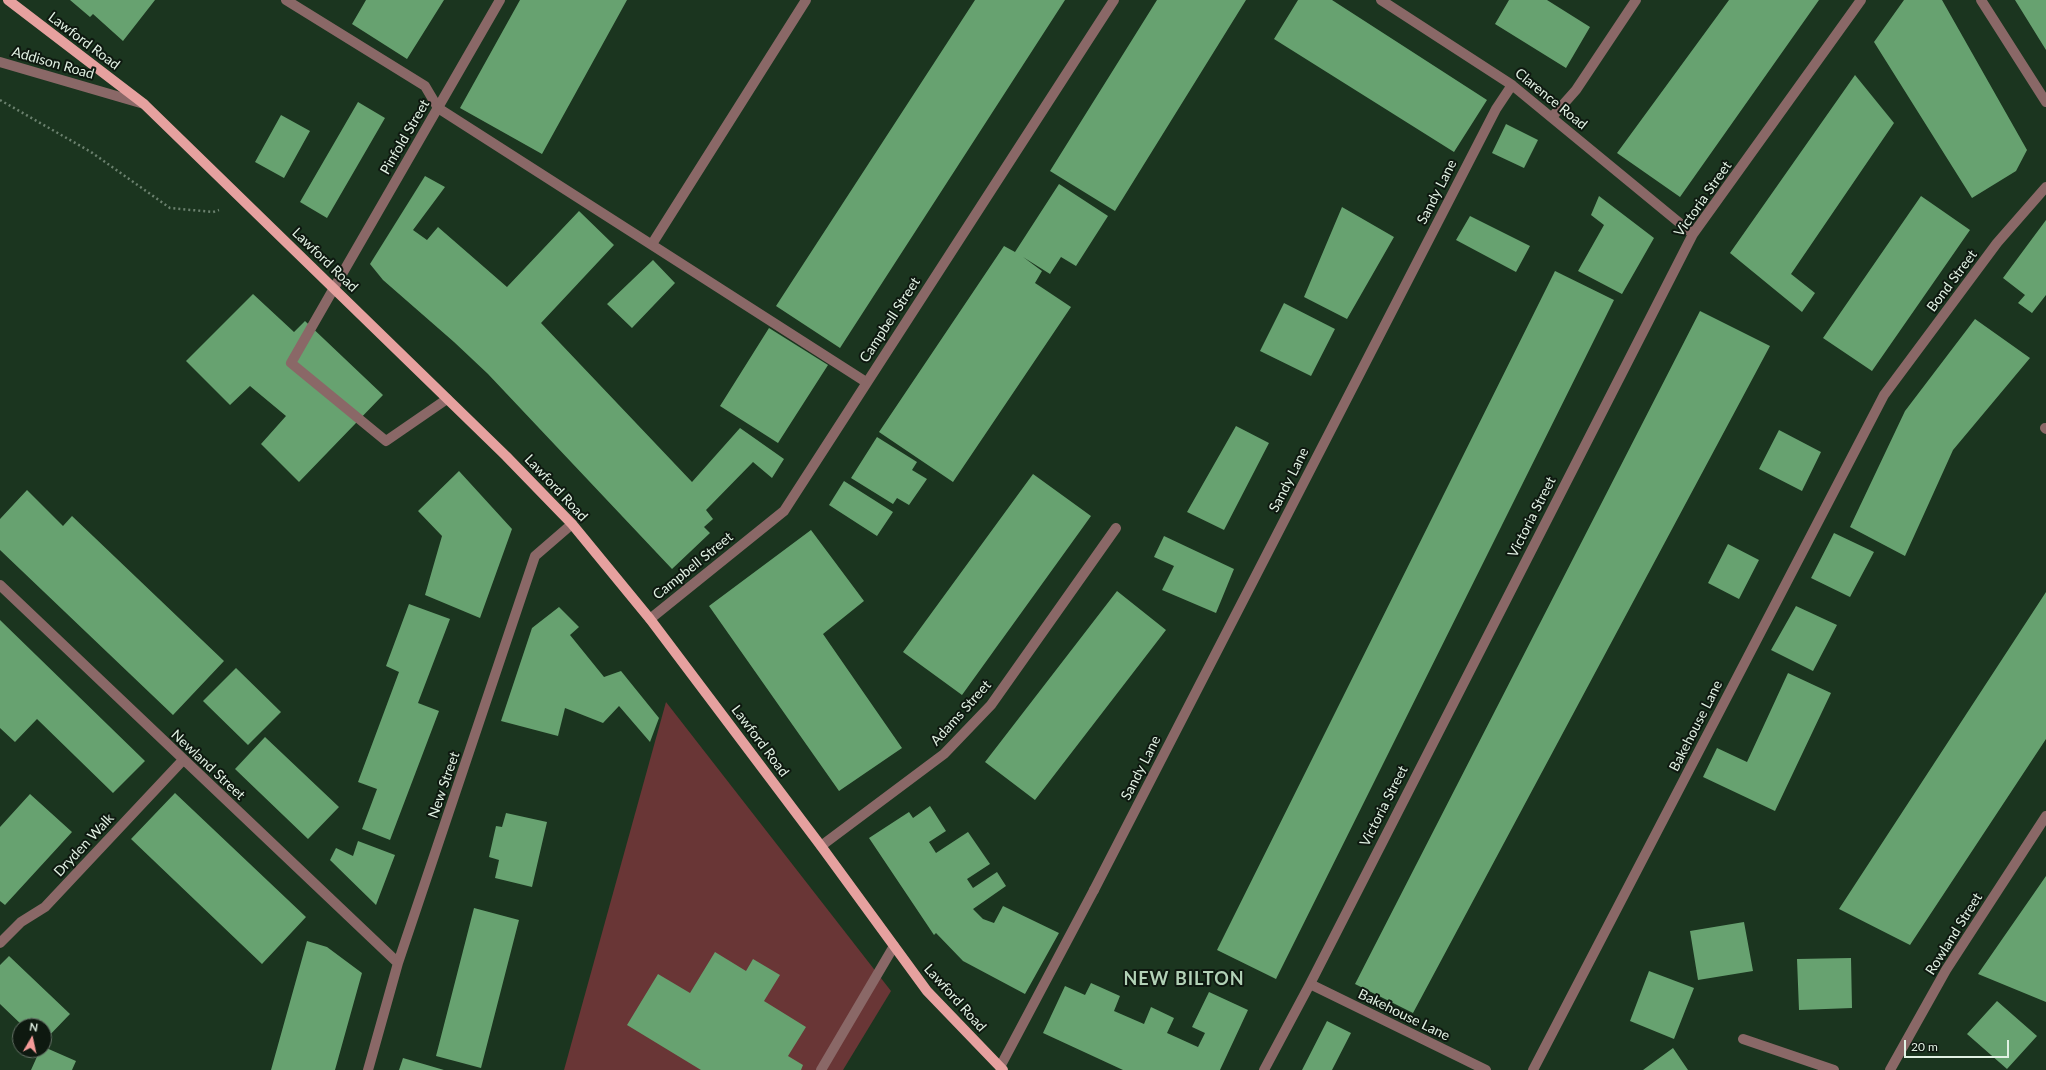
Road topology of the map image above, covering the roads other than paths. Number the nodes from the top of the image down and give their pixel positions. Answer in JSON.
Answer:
{"nodes":[{"id":1,"x":8,"y":0,"type":"edge"},
{"id":2,"x":286,"y":0,"type":"edge"},
{"id":3,"x":500,"y":0,"type":"edge"},
{"id":4,"x":806,"y":0,"type":"edge"},
{"id":5,"x":1114,"y":0,"type":"edge"},
{"id":6,"x":1381,"y":0,"type":"edge"},
{"id":7,"x":1636,"y":0,"type":"edge"},
{"id":8,"x":1861,"y":0,"type":"edge"},
{"id":9,"x":1981,"y":0,"type":"edge"},
{"id":10,"x":0,"y":62,"type":"edge"},
{"id":11,"x":1512,"y":85,"type":"junction"},
{"id":12,"x":2046,"y":102,"type":"edge"},
{"id":13,"x":144,"y":104,"type":"junction"},
{"id":14,"x":438,"y":108,"type":"junction"},
{"id":15,"x":1552,"y":117,"type":"junction"},
{"id":16,"x":2046,"y":187,"type":"edge"},
{"id":17,"x":1693,"y":234,"type":"junction"},
{"id":18,"x":652,"y":244,"type":"junction"},
{"id":19,"x":334,"y":288,"type":"junction"},
{"id":20,"x":866,"y":382,"type":"junction"},
{"id":21,"x":1884,"y":395,"type":"joint"},
{"id":22,"x":447,"y":399,"type":"junction"},
{"id":23,"x":572,"y":524,"type":"junction"},
{"id":24,"x":1116,"y":528,"type":"dead end"},
{"id":25,"x":0,"y":585,"type":"edge"},
{"id":26,"x":650,"y":619,"type":"junction"},
{"id":27,"x":183,"y":760,"type":"junction"},
{"id":28,"x":2046,"y":816,"type":"edge"},
{"id":29,"x":821,"y":846,"type":"junction"},
{"id":30,"x":0,"y":943,"type":"edge"},
{"id":31,"x":894,"y":946,"type":"junction"},
{"id":32,"x":398,"y":963,"type":"junction"},
{"id":33,"x":1310,"y":984,"type":"junction"},
{"id":34,"x":1743,"y":1039,"type":"dead end"},
{"id":35,"x":1001,"y":1068,"type":"edge"},
{"id":36,"x":368,"y":1070,"type":"edge"},
{"id":37,"x":821,"y":1070,"type":"edge"},
{"id":38,"x":1264,"y":1070,"type":"edge"},
{"id":39,"x":1486,"y":1070,"type":"edge"},
{"id":40,"x":1533,"y":1070,"type":"edge"},
{"id":41,"x":1834,"y":1070,"type":"edge"},
{"id":42,"x":1890,"y":1070,"type":"edge"}],
"edges":[{"from":1,"to":13,"type":"main road","name":"Lawford Road"},
{"from":2,"to":14,"type":"street"},
{"from":3,"to":14,"type":"street","name":"Pinfold Street"},
{"from":4,"to":18,"type":"street"},
{"from":5,"to":20,"type":"street","name":"Campbell Street"},
{"from":6,"to":11,"type":"street","name":"Clarence Road"},
{"from":7,"to":15,"type":"street"},
{"from":8,"to":17,"type":"street","name":"Victoria Street"},
{"from":9,"to":12,"type":"street"},
{"from":10,"to":13,"type":"street","name":"Addison Road"},
{"from":11,"to":15,"type":"street","name":"Clarence Road"},
{"from":11,"to":35,"type":"street","name":"Sandy Lane"},
{"from":13,"to":19,"type":"main road","name":"Lawford Road"},
{"from":14,"to":18,"type":"street"},
{"from":14,"to":19,"type":"street","name":"Pinfold Street"},
{"from":15,"to":17,"type":"street","name":"Clarence Road"},
{"from":16,"to":21,"type":"street","name":"Bond Street"},
{"from":17,"to":33,"type":"street","name":"Victoria Street"},
{"from":18,"to":20,"type":"street"},
{"from":19,"to":22,"type":"main road","name":"Lawford Road"},
{"from":19,"to":22,"type":"street","name":"Pinfold Street"},
{"from":20,"to":26,"type":"street","name":"Campbell Street"},
{"from":21,"to":40,"type":"street","name":"Bakehouse Lane"},
{"from":22,"to":23,"type":"main road","name":"Lawford Road"},
{"from":23,"to":26,"type":"main road","name":"Lawford Road"},
{"from":23,"to":32,"type":"street","name":"New Street"},
{"from":24,"to":29,"type":"street","name":"Adams Street"},
{"from":25,"to":27,"type":"street","name":"Newland Street"},
{"from":26,"to":29,"type":"main road","name":"Lawford Road"},
{"from":27,"to":30,"type":"street","name":"Dryden Walk"},
{"from":27,"to":32,"type":"street","name":"Newland Street"},
{"from":28,"to":42,"type":"street","name":"Rowland Street"},
{"from":29,"to":31,"type":"main road","name":"Lawford Road"},
{"from":31,"to":35,"type":"main road","name":"Lawford Road"},
{"from":31,"to":37,"type":"street"},
{"from":32,"to":36,"type":"street","name":"New Street"},
{"from":33,"to":38,"type":"street","name":"Victoria Street"},
{"from":33,"to":39,"type":"street","name":"Bakehouse Lane"},
{"from":34,"to":41,"type":"street"}]}
